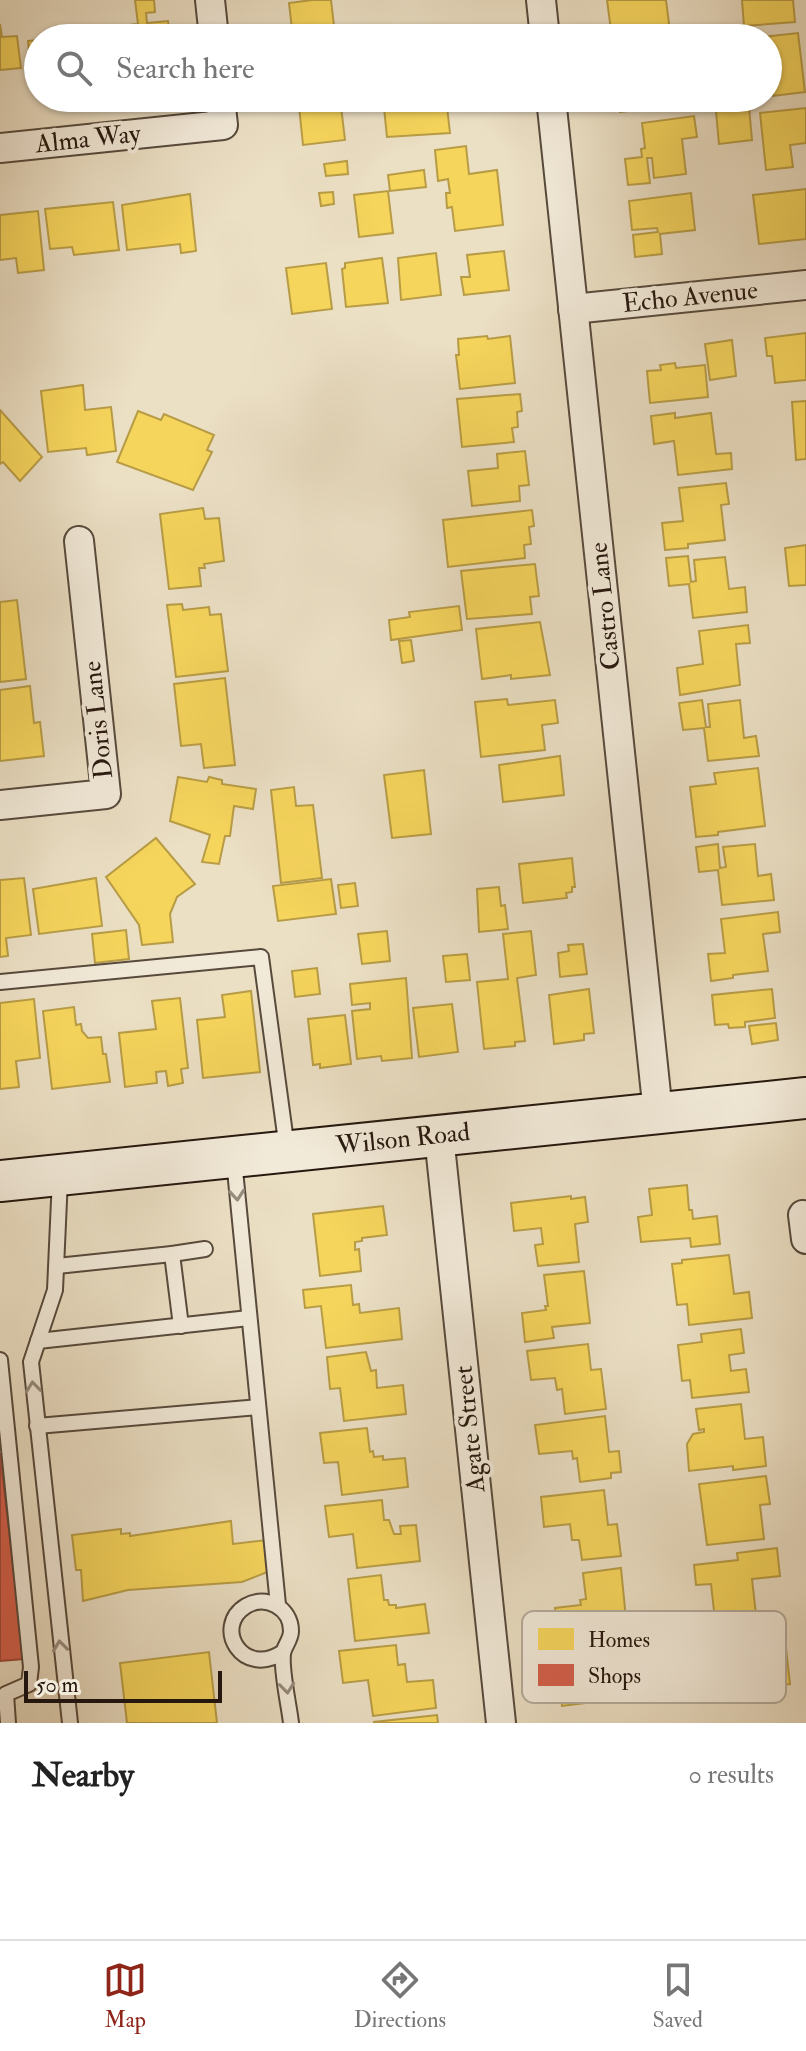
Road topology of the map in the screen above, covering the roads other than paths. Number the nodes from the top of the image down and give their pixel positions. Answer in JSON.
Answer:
{"nodes":[{"id":1,"x":210,"y":0,"type":"edge"},
{"id":2,"x":541,"y":0,"type":"edge"},
{"id":3,"x":213,"y":24,"type":"edge"},
{"id":4,"x":544,"y":24,"type":"edge"},
{"id":5,"x":216,"y":112,"type":"edge"},
{"id":6,"x":552,"y":112,"type":"edge"},
{"id":7,"x":0,"y":148,"type":"edge"},
{"id":8,"x":806,"y":285,"type":"edge"},
{"id":9,"x":573,"y":309,"type":"junction"},
{"id":10,"x":79,"y":541,"type":"dead end"},
{"id":11,"x":0,"y":805,"type":"edge"},
{"id":12,"x":0,"y":982,"type":"edge"},
{"id":13,"x":806,"y":1098,"type":"edge"},
{"id":14,"x":658,"y":1113,"type":"junction"},
{"id":15,"x":439,"y":1136,"type":"junction"},
{"id":16,"x":287,"y":1151,"type":"junction"},
{"id":17,"x":234,"y":1157,"type":"junction"},
{"id":18,"x":60,"y":1175,"type":"junction"},
{"id":19,"x":0,"y":1181,"type":"edge"},
{"id":20,"x":205,"y":1249,"type":"dead end"},
{"id":21,"x":172,"y":1254,"type":"junction"},
{"id":22,"x":57,"y":1266,"type":"junction"},
{"id":23,"x":249,"y":1318,"type":"junction"},
{"id":24,"x":181,"y":1326,"type":"junction"},
{"id":25,"x":38,"y":1341,"type":"junction"},
{"id":26,"x":0,"y":1360,"type":"edge"},
{"id":27,"x":1,"y":1382,"type":"edge"},
{"id":28,"x":258,"y":1407,"type":"junction"},
{"id":29,"x":37,"y":1426,"type":"junction"},
{"id":30,"x":278,"y":1605,"type":"junction"},
{"id":31,"x":283,"y":1652,"type":"junction"},
{"id":32,"x":8,"y":1723,"type":"edge"},
{"id":33,"x":70,"y":1723,"type":"edge"},
{"id":34,"x":291,"y":1723,"type":"edge"},
{"id":35,"x":501,"y":1723,"type":"edge"}],
"edges":[{"from":1,"to":3,"type":"street"},
{"from":2,"to":4,"type":"street"},
{"from":5,"to":7,"type":"street","name":"Alma Way"},
{"from":6,"to":9,"type":"street","name":"Castro Lane"},
{"from":8,"to":9,"type":"street","name":"Echo Avenue"},
{"from":9,"to":14,"type":"street","name":"Castro Lane"},
{"from":10,"to":11,"type":"street","name":"Doris Lane"},
{"from":12,"to":16,"type":"lane"},
{"from":13,"to":14,"type":"street","name":"Wilson Road"},
{"from":14,"to":15,"type":"street","name":"Wilson Road"},
{"from":15,"to":16,"type":"street","name":"Wilson Road"},
{"from":15,"to":35,"type":"street","name":"Agate Street"},
{"from":16,"to":17,"type":"street","name":"Wilson Road"},
{"from":17,"to":18,"type":"street","name":"Wilson Road"},
{"from":17,"to":23,"type":"lane","one_way":true},
{"from":18,"to":19,"type":"street","name":"Wilson Road"},
{"from":18,"to":22,"type":"lane"},
{"from":20,"to":21,"type":"lane"},
{"from":21,"to":22,"type":"lane"},
{"from":21,"to":24,"type":"lane"},
{"from":22,"to":25,"type":"lane"},
{"from":23,"to":24,"type":"lane"},
{"from":23,"to":28,"type":"lane"},
{"from":24,"to":25,"type":"lane"},
{"from":29,"to":25,"type":"lane","one_way":true},
{"from":26,"to":27,"type":"lane"},
{"from":27,"to":32,"type":"lane"},
{"from":28,"to":29,"type":"lane"},
{"from":28,"to":30,"type":"lane"},
{"from":33,"to":29,"type":"lane","one_way":true},
{"from":30,"to":31,"type":"lane"},
{"from":30,"to":31,"type":"lane"},
{"from":31,"to":34,"type":"lane","one_way":true}]}
